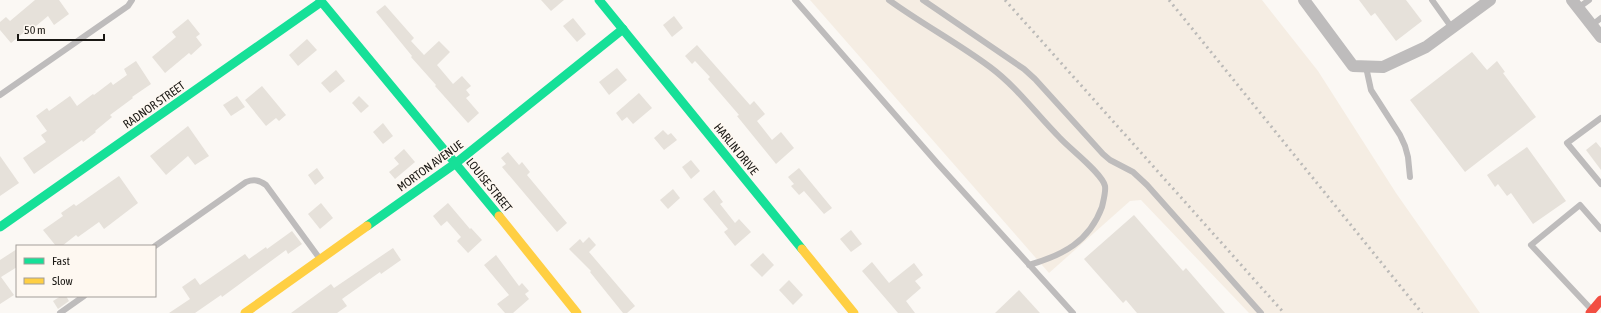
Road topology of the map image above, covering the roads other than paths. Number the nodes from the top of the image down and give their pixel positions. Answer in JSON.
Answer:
{"nodes":[{"id":1,"x":132,"y":0,"type":"edge"},
{"id":2,"x":600,"y":0,"type":"edge"},
{"id":3,"x":796,"y":0,"type":"edge"},
{"id":4,"x":889,"y":0,"type":"edge"},
{"id":5,"x":923,"y":0,"type":"edge"},
{"id":6,"x":1304,"y":0,"type":"edge"},
{"id":7,"x":1432,"y":0,"type":"edge"},
{"id":8,"x":1490,"y":0,"type":"edge"},
{"id":9,"x":1588,"y":0,"type":"edge"},
{"id":10,"x":321,"y":1,"type":"edge"},
{"id":11,"x":1575,"y":4,"type":"edge"},
{"id":12,"x":1597,"y":22,"type":"edge"},
{"id":13,"x":1452,"y":28,"type":"junction"},
{"id":14,"x":623,"y":29,"type":"junction"},
{"id":15,"x":1601,"y":37,"type":"edge"},
{"id":16,"x":1366,"y":67,"type":"junction"},
{"id":17,"x":0,"y":95,"type":"edge"},
{"id":18,"x":1601,"y":118,"type":"edge"},
{"id":19,"x":456,"y":163,"type":"junction"},
{"id":20,"x":1410,"y":176,"type":"dead end"},
{"id":21,"x":1601,"y":184,"type":"edge"},
{"id":22,"x":0,"y":228,"type":"edge"},
{"id":23,"x":1601,"y":229,"type":"edge"},
{"id":24,"x":156,"y":245,"type":"edge"},
{"id":25,"x":320,"y":259,"type":"junction"},
{"id":26,"x":1030,"y":265,"type":"junction"},
{"id":27,"x":83,"y":297,"type":"edge"},
{"id":28,"x":1601,"y":300,"type":"edge"},
{"id":29,"x":1591,"y":312,"type":"edge"},
{"id":30,"x":60,"y":313,"type":"edge"},
{"id":31,"x":245,"y":313,"type":"edge"},
{"id":32,"x":577,"y":313,"type":"edge"},
{"id":33,"x":854,"y":313,"type":"edge"},
{"id":34,"x":1073,"y":313,"type":"edge"},
{"id":35,"x":1262,"y":313,"type":"edge"}],
"edges":[{"from":1,"to":17,"type":"lane"},
{"from":2,"to":14,"type":"street","name":"HARLIN DRIVE"},
{"from":3,"to":26,"type":"lane"},
{"from":4,"to":26,"type":"lane"},
{"from":5,"to":35,"type":"lane"},
{"from":6,"to":16,"type":"street"},
{"from":7,"to":13,"type":"lane"},
{"from":8,"to":13,"type":"street"},
{"from":9,"to":11,"type":"lane"},
{"from":10,"to":19,"type":"street","name":"LOUISE STREET"},
{"from":10,"to":22,"type":"street","name":"RADNOR STREET"},
{"from":11,"to":12,"type":"street"},
{"from":12,"to":15,"type":"street"},
{"from":13,"to":16,"type":"street"},
{"from":14,"to":19,"type":"street","name":"MORTON AVENUE"},
{"from":14,"to":33,"type":"street","name":"HARLIN DRIVE"},
{"from":16,"to":20,"type":"lane"},
{"from":18,"to":21,"type":"lane"},
{"from":19,"to":25,"type":"street","name":"MORTON AVENUE"},
{"from":19,"to":32,"type":"street","name":"LOUISE STREET"},
{"from":23,"to":29,"type":"lane"},
{"from":24,"to":25,"type":"lane"},
{"from":25,"to":31,"type":"street","name":"MORTON AVENUE"},
{"from":26,"to":34,"type":"lane"},
{"from":27,"to":30,"type":"lane"},
{"from":28,"to":29,"type":"street"}]}
